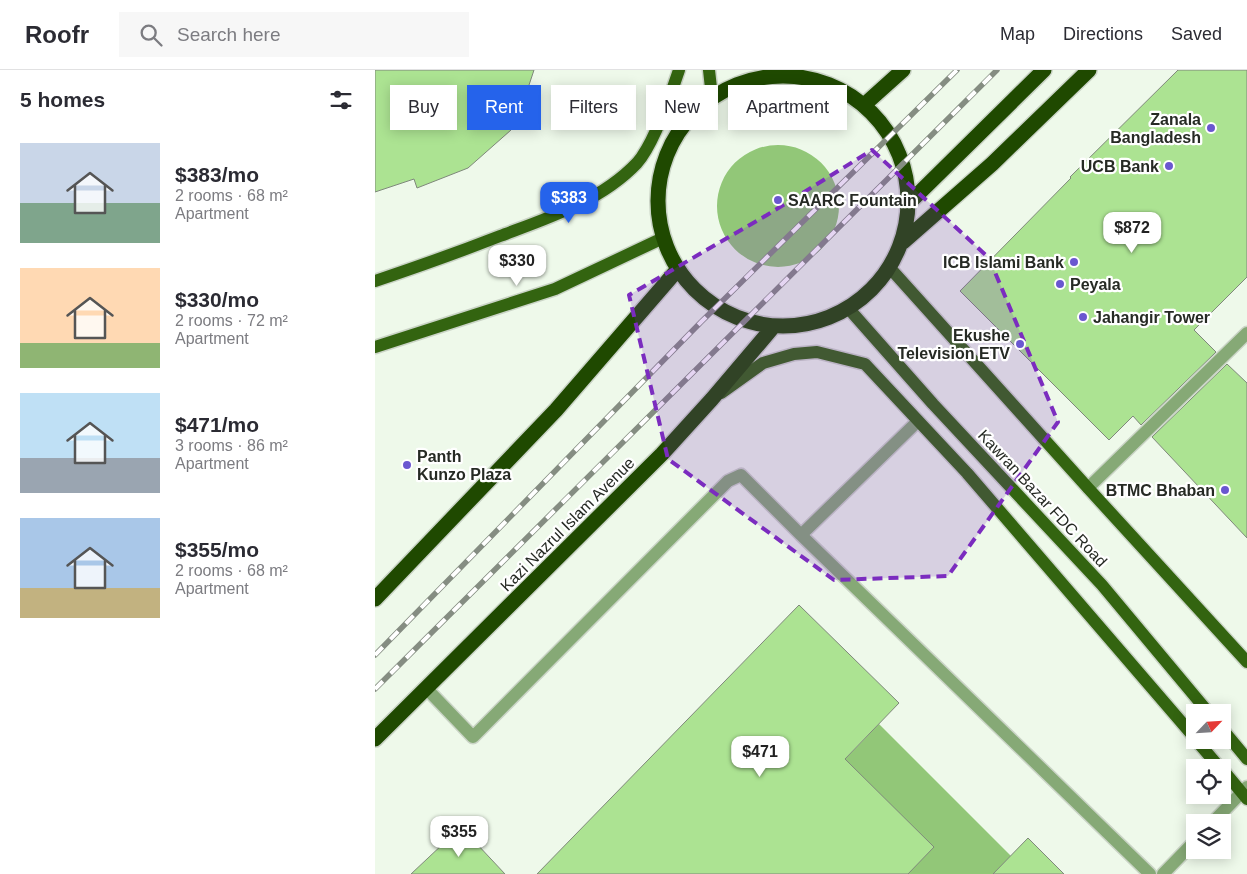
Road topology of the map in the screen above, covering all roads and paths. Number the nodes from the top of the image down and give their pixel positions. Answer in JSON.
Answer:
{"nodes":[{"id":1,"x":679,"y":70,"type":"edge"},
{"id":2,"x":709,"y":70,"type":"edge"},
{"id":3,"x":903,"y":70,"type":"edge"},
{"id":4,"x":1043,"y":70,"type":"edge"},
{"id":5,"x":1089,"y":70,"type":"edge"},
{"id":6,"x":773,"y":73,"type":"edge"},
{"id":7,"x":711,"y":85,"type":"edge"},
{"id":8,"x":718,"y":94,"type":"edge"},
{"id":9,"x":864,"y":105,"type":"junction"},
{"id":10,"x":680,"y":130,"type":"edge"},
{"id":11,"x":909,"y":202,"type":"junction"},
{"id":12,"x":663,"y":238,"type":"junction"},
{"id":13,"x":903,"y":242,"type":"junction"},
{"id":14,"x":890,"y":268,"type":"junction"},
{"id":15,"x":678,"y":269,"type":"junction"},
{"id":16,"x":375,"y":281,"type":"edge"},
{"id":17,"x":849,"y":309,"type":"junction"},
{"id":18,"x":773,"y":326,"type":"junction"},
{"id":19,"x":1247,"y":333,"type":"edge"},
{"id":20,"x":375,"y":347,"type":"edge"},
{"id":21,"x":712,"y":399,"type":"junction"},
{"id":22,"x":918,"y":421,"type":"junction"},
{"id":23,"x":1088,"y":488,"type":"junction"},
{"id":24,"x":801,"y":535,"type":"junction"},
{"id":25,"x":375,"y":598,"type":"edge"},
{"id":26,"x":1247,"y":662,"type":"edge"},
{"id":27,"x":426,"y":688,"type":"junction"},
{"id":28,"x":1201,"y":704,"type":"edge"},
{"id":29,"x":1186,"y":727,"type":"edge"},
{"id":30,"x":375,"y":739,"type":"edge"},
{"id":31,"x":1231,"y":740,"type":"edge"},
{"id":32,"x":1204,"y":749,"type":"edge"},
{"id":33,"x":1213,"y":759,"type":"edge"},
{"id":34,"x":1247,"y":759,"type":"edge"},
{"id":35,"x":1231,"y":779,"type":"edge"},
{"id":36,"x":1245,"y":793,"type":"edge"},
{"id":37,"x":1222,"y":814,"type":"edge"},
{"id":38,"x":1186,"y":850,"type":"edge"},
{"id":39,"x":1150,"y":874,"type":"edge"},
{"id":40,"x":1163,"y":874,"type":"edge"}],
"edges":[{"from":1,"to":16,"type":"main road"},
{"from":2,"to":7,"type":"main road"},
{"from":3,"to":9,"type":"highway"},
{"from":4,"to":11,"type":"highway"},
{"from":5,"to":13,"type":"highway"},
{"from":6,"to":8,"type":"highway"},
{"from":6,"to":9,"type":"highway"},
{"from":9,"to":11,"type":"highway"},
{"from":10,"to":12,"type":"highway"},
{"from":11,"to":13,"type":"highway"},
{"from":12,"to":15,"type":"highway"},
{"from":12,"to":20,"type":"main road"},
{"from":13,"to":14,"type":"highway"},
{"from":14,"to":17,"type":"highway"},
{"from":14,"to":23,"type":"main road"},
{"from":15,"to":18,"type":"highway"},
{"from":15,"to":25,"type":"highway"},
{"from":17,"to":18,"type":"highway"},
{"from":17,"to":28,"type":"main road","name":"Kawran Bazar FDC Road"},
{"from":18,"to":21,"type":"highway","name":"Kazi Nazrul Islam Avenue"},
{"from":19,"to":23,"type":"lane"},
{"from":21,"to":22,"type":"main road"},
{"from":21,"to":27,"type":"highway","name":"Kazi Nazrul Islam Avenue"},
{"from":22,"to":24,"type":"lane"},
{"from":22,"to":29,"type":"main road"},
{"from":23,"to":26,"type":"main road"},
{"from":24,"to":27,"type":"lane"},
{"from":24,"to":39,"type":"lane"},
{"from":27,"to":30,"type":"highway","name":"Kazi Nazrul Islam Avenue"},
{"from":31,"to":34,"type":"main road"},
{"from":32,"to":33,"type":"main road"},
{"from":35,"to":36,"type":"main road"},
{"from":36,"to":37,"type":"lane"},
{"from":38,"to":40,"type":"lane"}]}
